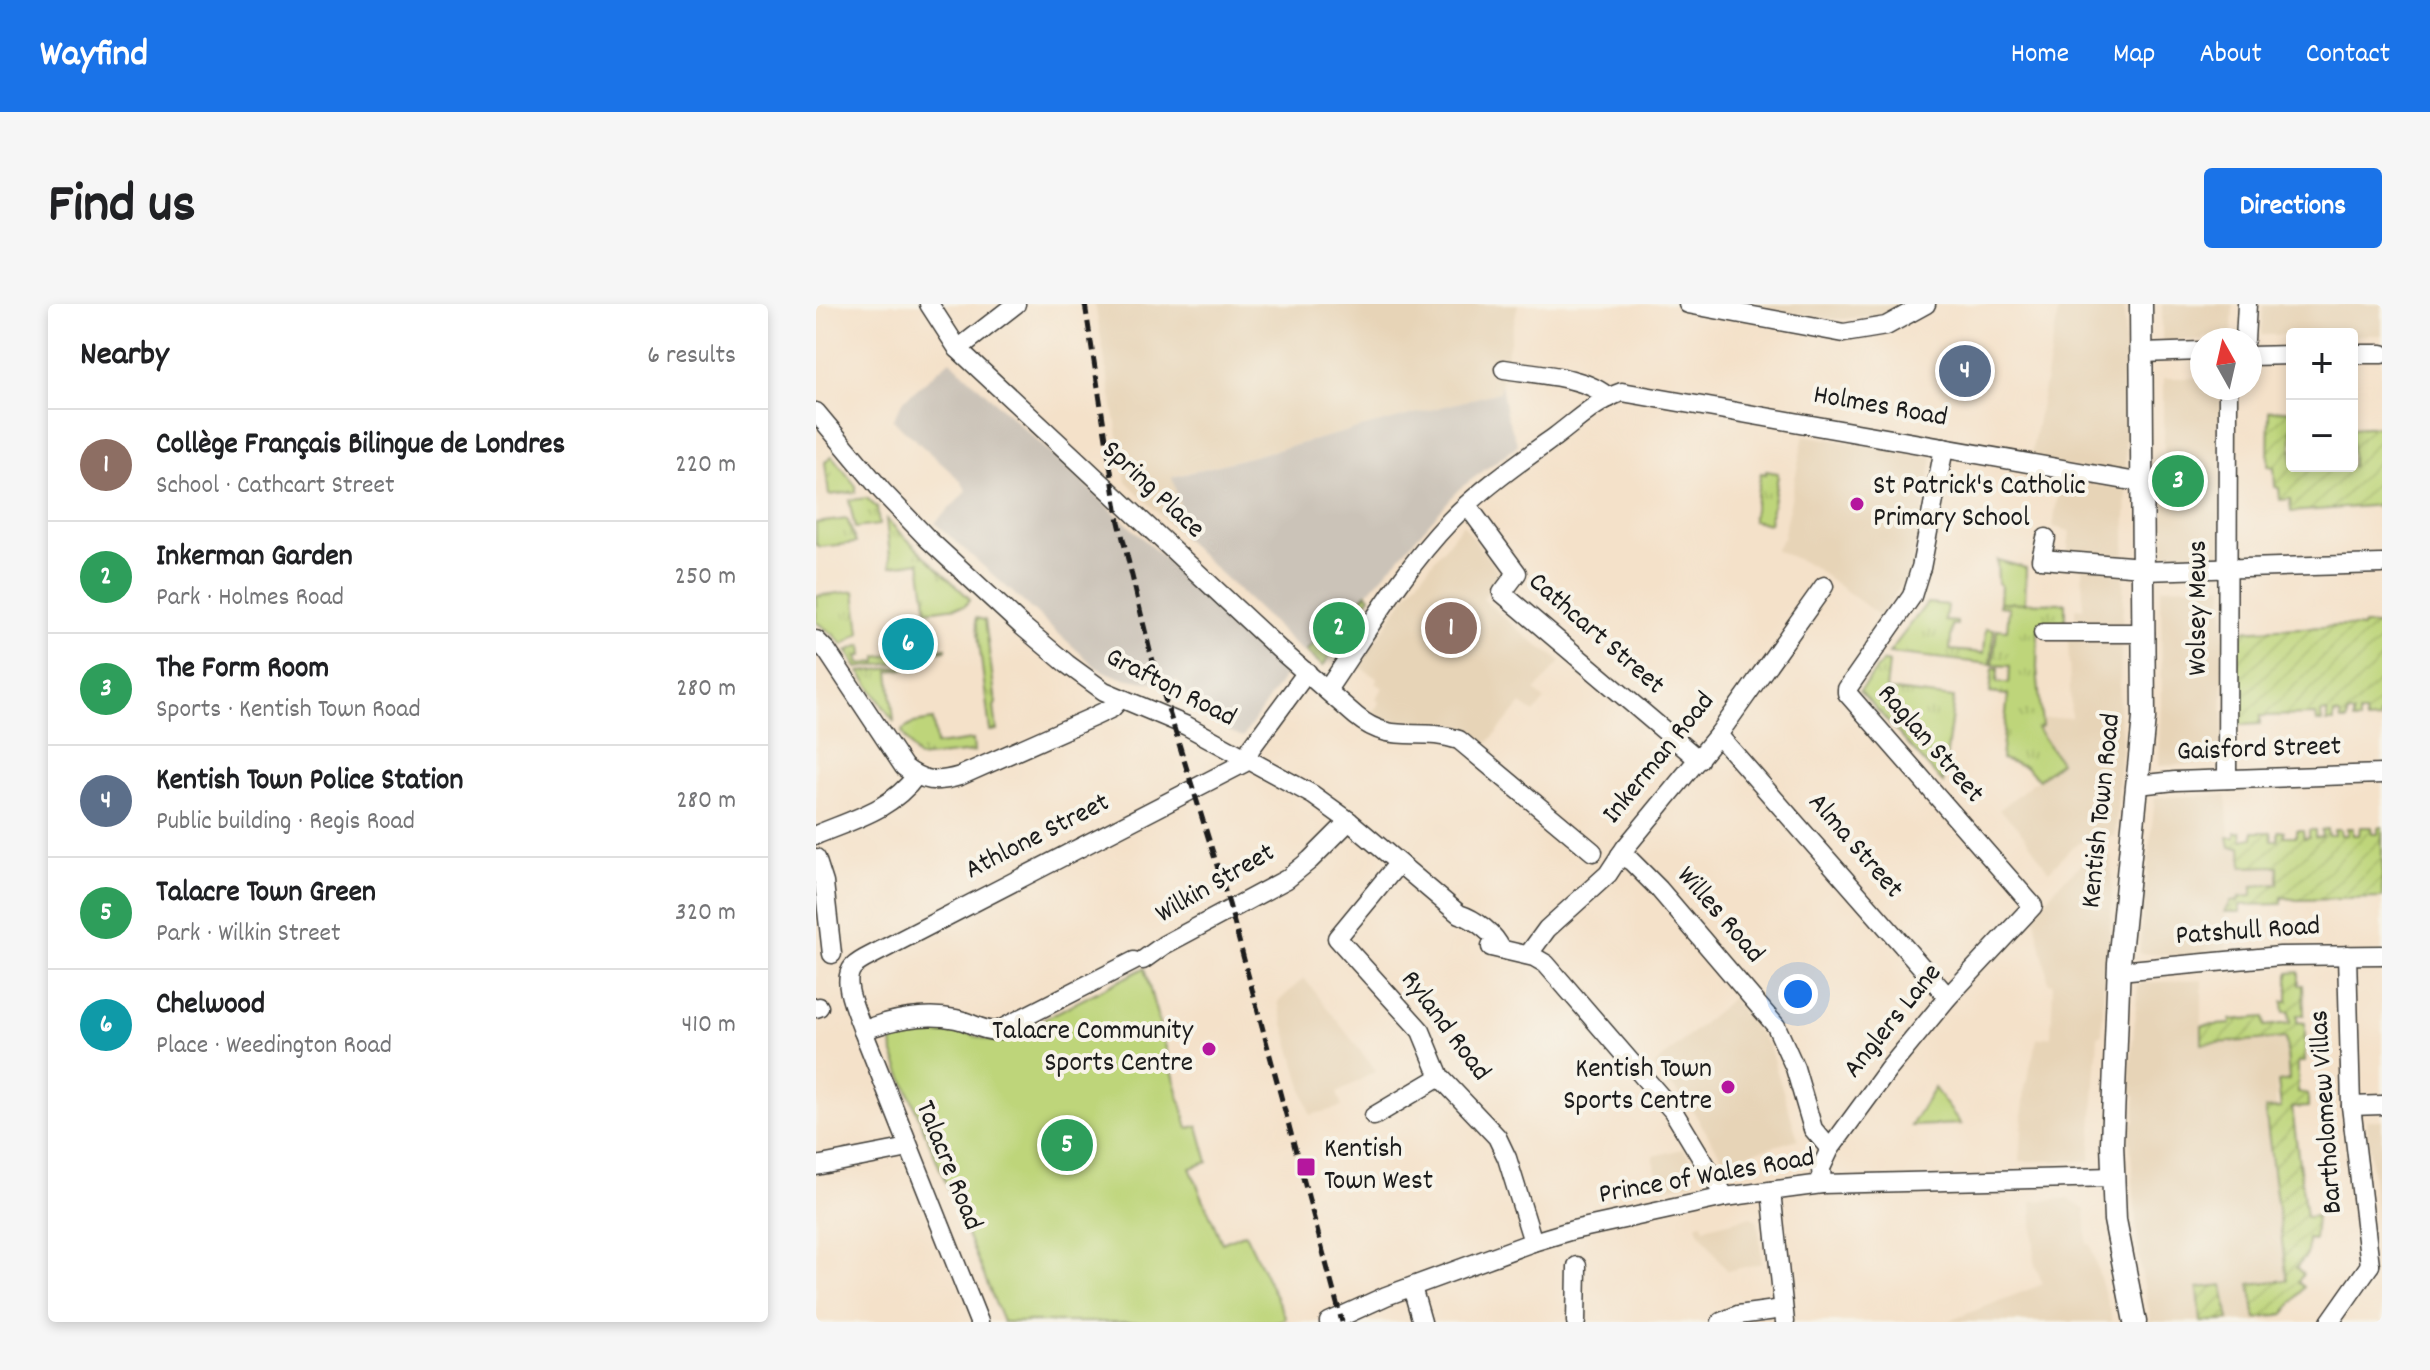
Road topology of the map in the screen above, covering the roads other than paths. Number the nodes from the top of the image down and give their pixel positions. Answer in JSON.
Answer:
{"nodes":[{"id":1,"x":929,"y":304,"type":"edge"},
{"id":2,"x":1016,"y":304,"type":"edge"},
{"id":3,"x":1688,"y":304,"type":"edge"},
{"id":4,"x":1926,"y":304,"type":"edge"},
{"id":5,"x":2141,"y":304,"type":"edge"},
{"id":6,"x":2247,"y":304,"type":"edge"},
{"id":7,"x":2246,"y":328,"type":"edge"},
{"id":8,"x":958,"y":349,"type":"junction"},
{"id":9,"x":2190,"y":351,"type":"edge"},
{"id":10,"x":2142,"y":353,"type":"junction"},
{"id":11,"x":2358,"y":354,"type":"edge"},
{"id":12,"x":2382,"y":354,"type":"edge"},
{"id":13,"x":2286,"y":355,"type":"edge"},
{"id":14,"x":2262,"y":356,"type":"edge"},
{"id":15,"x":1504,"y":369,"type":"dead end"},
{"id":16,"x":1609,"y":398,"type":"junction"},
{"id":17,"x":2228,"y":400,"type":"edge"},
{"id":18,"x":816,"y":412,"type":"edge"},
{"id":19,"x":1938,"y":447,"type":"junction"},
{"id":20,"x":2143,"y":483,"type":"junction"},
{"id":21,"x":1467,"y":505,"type":"junction"},
{"id":22,"x":2046,"y":538,"type":"dead end"},
{"id":23,"x":2382,"y":564,"type":"edge"},
{"id":24,"x":2143,"y":569,"type":"junction"},
{"id":25,"x":2227,"y":570,"type":"junction"},
{"id":26,"x":1824,"y":586,"type":"dead end"},
{"id":27,"x":2043,"y":633,"type":"dead end"},
{"id":28,"x":2145,"y":633,"type":"junction"},
{"id":29,"x":816,"y":640,"type":"edge"},
{"id":30,"x":1307,"y":672,"type":"junction"},
{"id":31,"x":1327,"y":690,"type":"junction"},
{"id":32,"x":1120,"y":699,"type":"junction"},
{"id":33,"x":1718,"y":735,"type":"junction"},
{"id":34,"x":1245,"y":759,"type":"junction"},
{"id":35,"x":1699,"y":760,"type":"junction"},
{"id":36,"x":2382,"y":774,"type":"edge"},
{"id":37,"x":916,"y":776,"type":"junction"},
{"id":38,"x":2227,"y":779,"type":"junction"},
{"id":39,"x":2138,"y":785,"type":"junction"},
{"id":40,"x":1349,"y":821,"type":"junction"},
{"id":41,"x":816,"y":835,"type":"edge"},
{"id":42,"x":1593,"y":852,"type":"dead end"},
{"id":43,"x":816,"y":858,"type":"edge"},
{"id":44,"x":1616,"y":862,"type":"junction"},
{"id":45,"x":1398,"y":864,"type":"junction"},
{"id":46,"x":2033,"y":906,"type":"joint"},
{"id":47,"x":832,"y":954,"type":"dead end"},
{"id":48,"x":1528,"y":955,"type":"junction"},
{"id":49,"x":2347,"y":955,"type":"junction"},
{"id":50,"x":2382,"y":955,"type":"edge"},
{"id":51,"x":854,"y":966,"type":"joint"},
{"id":52,"x":2119,"y":971,"type":"junction"},
{"id":53,"x":1948,"y":997,"type":"junction"},
{"id":54,"x":872,"y":1027,"type":"junction"},
{"id":55,"x":1440,"y":1077,"type":"junction"},
{"id":56,"x":2382,"y":1105,"type":"edge"},
{"id":57,"x":2351,"y":1106,"type":"junction"},
{"id":58,"x":1374,"y":1116,"type":"dead end"},
{"id":59,"x":909,"y":1148,"type":"junction"},
{"id":60,"x":1830,"y":1149,"type":"junction"},
{"id":61,"x":816,"y":1166,"type":"edge"},
{"id":62,"x":2113,"y":1177,"type":"junction"},
{"id":63,"x":1822,"y":1184,"type":"junction"},
{"id":64,"x":1771,"y":1191,"type":"junction"},
{"id":65,"x":1725,"y":1197,"type":"junction"},
{"id":66,"x":1533,"y":1242,"type":"junction"},
{"id":67,"x":1577,"y":1266,"type":"dead end"},
{"id":68,"x":2376,"y":1270,"type":"edge"},
{"id":69,"x":1412,"y":1287,"type":"junction"},
{"id":70,"x":1784,"y":1315,"type":"edge"},
{"id":71,"x":979,"y":1322,"type":"edge"},
{"id":72,"x":1329,"y":1322,"type":"edge"},
{"id":73,"x":1422,"y":1322,"type":"edge"},
{"id":74,"x":1576,"y":1322,"type":"edge"},
{"id":75,"x":1721,"y":1322,"type":"edge"},
{"id":76,"x":2135,"y":1322,"type":"edge"},
{"id":77,"x":2330,"y":1322,"type":"edge"}],
"edges":[{"from":1,"to":8,"type":"street","name":"Spring Place"},
{"from":2,"to":8,"type":"street"},
{"from":3,"to":4,"type":"street"},
{"from":5,"to":10,"type":"main road","name":"Kentish Town Road"},
{"from":6,"to":7,"type":"street"},
{"from":8,"to":30,"type":"street","name":"Spring Place"},
{"from":9,"to":10,"type":"street"},
{"from":10,"to":20,"type":"main road","name":"Kentish Town Road"},
{"from":11,"to":12,"type":"street"},
{"from":13,"to":14,"type":"street"},
{"from":15,"to":16,"type":"street"},
{"from":16,"to":19,"type":"street","name":"Holmes Road"},
{"from":16,"to":21,"type":"street"},
{"from":17,"to":25,"type":"street","name":"Wolsey Mews"},
{"from":18,"to":32,"type":"street","name":"Grafton Road"},
{"from":19,"to":20,"type":"street","name":"Holmes Road"},
{"from":19,"to":46,"type":"street","name":"Raglan Street"},
{"from":20,"to":24,"type":"main road","name":"Kentish Town Road"},
{"from":21,"to":31,"type":"street"},
{"from":21,"to":35,"type":"street","name":"Cathcart Street"},
{"from":22,"to":24,"type":"street"},
{"from":23,"to":25,"type":"street"},
{"from":24,"to":25,"type":"street"},
{"from":24,"to":28,"type":"main road","name":"Kentish Town Road"},
{"from":25,"to":38,"type":"street","name":"Wolsey Mews"},
{"from":26,"to":33,"type":"street","name":"Inkerman Road"},
{"from":27,"to":28,"type":"street"},
{"from":28,"to":39,"type":"main road","name":"Kentish Town Road"},
{"from":29,"to":37,"type":"street"},
{"from":30,"to":31,"type":"street"},
{"from":30,"to":34,"type":"street"},
{"from":31,"to":42,"type":"street"},
{"from":32,"to":34,"type":"street","name":"Grafton Road"},
{"from":32,"to":37,"type":"street"},
{"from":33,"to":35,"type":"street","name":"Inkerman Road"},
{"from":33,"to":53,"type":"street","name":"Alma Street"},
{"from":34,"to":40,"type":"street","name":"Grafton Road"},
{"from":34,"to":51,"type":"street","name":"Athlone Street"},
{"from":35,"to":44,"type":"street","name":"Inkerman Road"},
{"from":36,"to":38,"type":"street","name":"Gaisford Street"},
{"from":37,"to":41,"type":"street"},
{"from":38,"to":39,"type":"street","name":"Gaisford Street"},
{"from":39,"to":52,"type":"main road","name":"Kentish Town Road"},
{"from":40,"to":45,"type":"street","name":"Grafton Road"},
{"from":40,"to":54,"type":"street","name":"Wilkin Street"},
{"from":43,"to":47,"type":"street"},
{"from":44,"to":48,"type":"street","name":"Inkerman Road"},
{"from":44,"to":60,"type":"street","name":"Willes Road"},
{"from":45,"to":48,"type":"street","name":"Grafton Road"},
{"from":45,"to":55,"type":"street","name":"Ryland Road"},
{"from":46,"to":53,"type":"street","name":"Anglers Lane"},
{"from":48,"to":65,"type":"street","name":"Grafton Road"},
{"from":49,"to":50,"type":"street","name":"Patshull Road"},
{"from":49,"to":52,"type":"street","name":"Patshull Road"},
{"from":49,"to":57,"type":"street","name":"Bartholomew Villas"},
{"from":51,"to":54,"type":"street","name":"Talacre Road"},
{"from":52,"to":62,"type":"main road","name":"Kentish Town Road"},
{"from":53,"to":60,"type":"street","name":"Anglers Lane"},
{"from":54,"to":59,"type":"street","name":"Talacre Road"},
{"from":55,"to":58,"type":"street"},
{"from":55,"to":66,"type":"street","name":"Ryland Road"},
{"from":56,"to":57,"type":"street"},
{"from":57,"to":68,"type":"street","name":"Bartholomew Villas"},
{"from":59,"to":61,"type":"street"},
{"from":59,"to":71,"type":"street","name":"Talacre Road"},
{"from":60,"to":63,"type":"street","name":"Anglers Lane"},
{"from":62,"to":63,"type":"street","name":"Prince of Wales Road"},
{"from":62,"to":76,"type":"main road","name":"Kentish Town Road"},
{"from":63,"to":64,"type":"street","name":"Prince of Wales Road"},
{"from":64,"to":65,"type":"street","name":"Prince of Wales Road"},
{"from":64,"to":70,"type":"street"},
{"from":65,"to":66,"type":"street","name":"Prince of Wales Road"},
{"from":66,"to":69,"type":"street","name":"Prince of Wales Road"},
{"from":67,"to":74,"type":"street"},
{"from":68,"to":77,"type":"street"},
{"from":69,"to":72,"type":"street","name":"Prince of Wales Road"},
{"from":69,"to":73,"type":"street"},
{"from":70,"to":75,"type":"street"}]}
